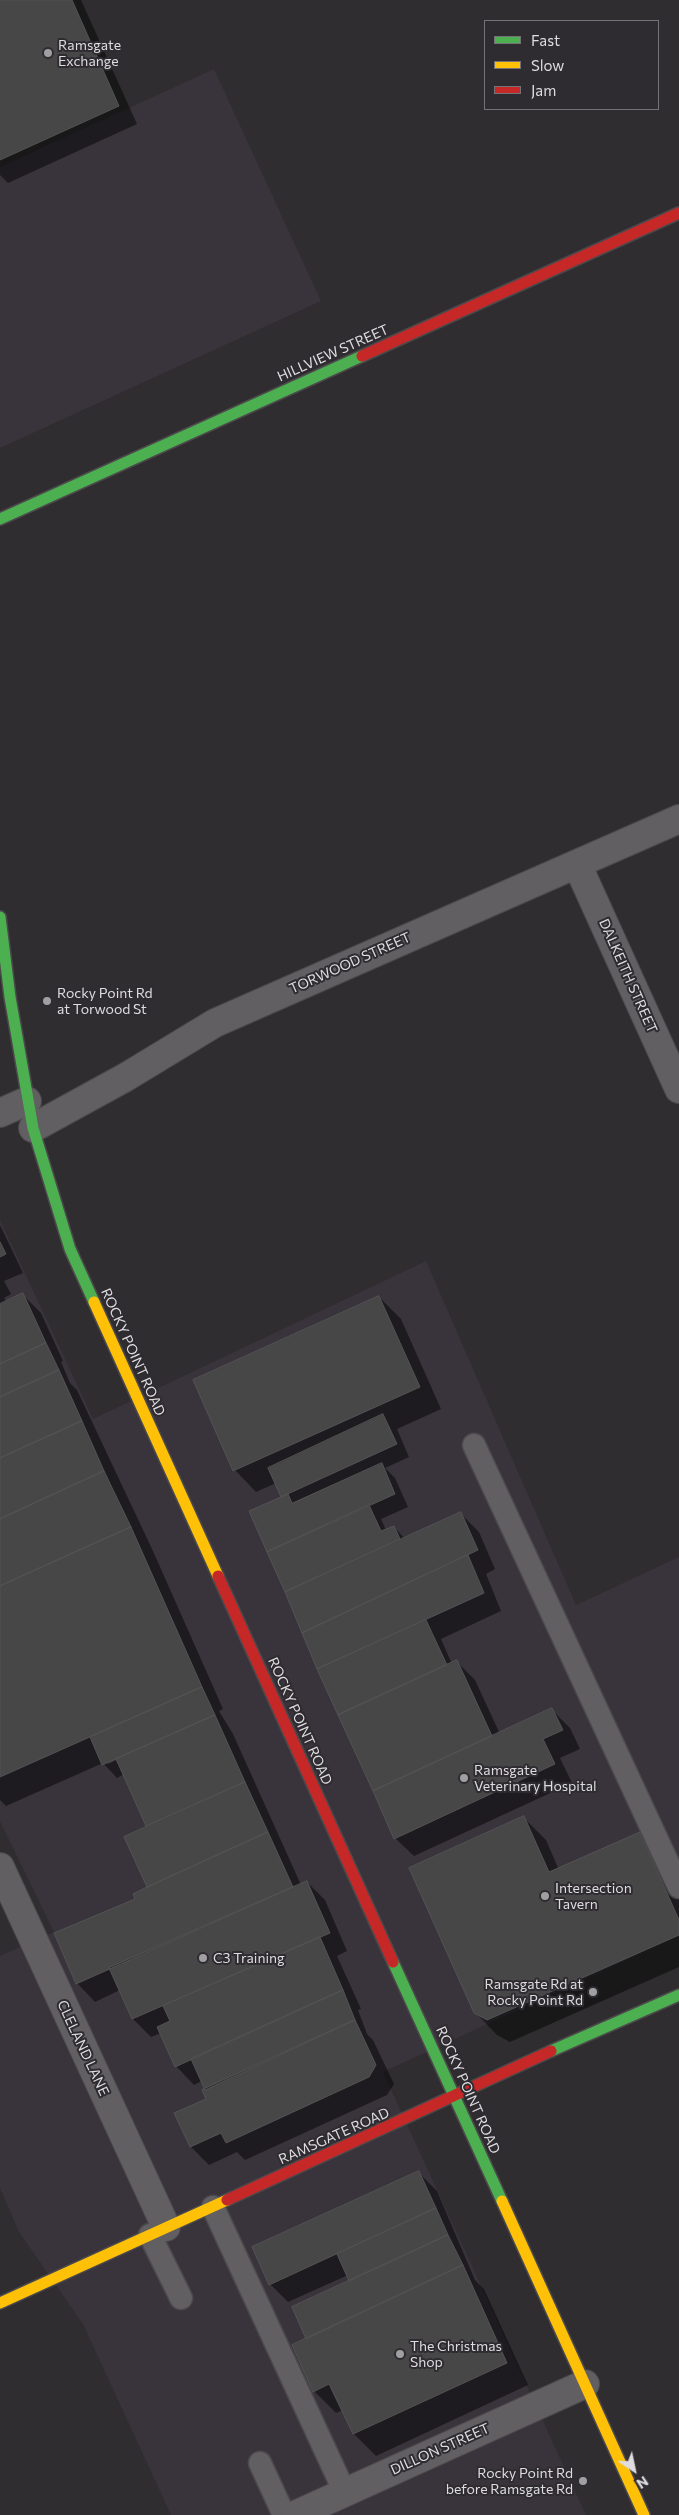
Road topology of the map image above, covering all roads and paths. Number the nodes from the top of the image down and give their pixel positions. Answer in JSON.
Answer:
{"nodes":[{"id":1,"x":679,"y":213,"type":"edge"},
{"id":2,"x":0,"y":520,"type":"edge"},
{"id":3,"x":679,"y":819,"type":"edge"},
{"id":4,"x":577,"y":864,"type":"junction"},
{"id":5,"x":0,"y":917,"type":"edge"},
{"id":6,"x":679,"y":1089,"type":"edge"},
{"id":7,"x":27,"y":1101,"type":"junction"},
{"id":8,"x":0,"y":1113,"type":"edge"},
{"id":9,"x":32,"y":1128,"type":"junction"},
{"id":10,"x":474,"y":1445,"type":"dead end"},
{"id":11,"x":0,"y":1868,"type":"edge"},
{"id":12,"x":679,"y":1887,"type":"edge"},
{"id":13,"x":679,"y":1995,"type":"edge"},
{"id":14,"x":454,"y":2096,"type":"junction"},
{"id":15,"x":213,"y":2207,"type":"junction"},
{"id":16,"x":158,"y":2231,"type":"junction"},
{"id":17,"x":181,"y":2298,"type":"dead end"},
{"id":18,"x":0,"y":2303,"type":"edge"},
{"id":19,"x":585,"y":2384,"type":"junction"},
{"id":20,"x":260,"y":2463,"type":"dead end"},
{"id":21,"x":345,"y":2492,"type":"junction"},
{"id":22,"x":284,"y":2515,"type":"edge"},
{"id":23,"x":295,"y":2515,"type":"edge"},
{"id":24,"x":644,"y":2515,"type":"edge"}],
"edges":[{"from":1,"to":2,"type":"main road","name":"HILLVIEW STREET"},
{"from":3,"to":4,"type":"street","name":"TORWOOD STREET"},
{"from":4,"to":6,"type":"street","name":"DALKEITH STREET"},
{"from":4,"to":9,"type":"street","name":"TORWOOD STREET"},
{"from":5,"to":7,"type":"main road","name":"ROCKY POINT ROAD"},
{"from":7,"to":8,"type":"street"},
{"from":7,"to":9,"type":"main road","name":"ROCKY POINT ROAD"},
{"from":9,"to":14,"type":"main road","name":"ROCKY POINT ROAD"},
{"from":10,"to":12,"type":"lane"},
{"from":11,"to":16,"type":"street","name":"CLELAND LANE"},
{"from":13,"to":14,"type":"main road","name":"RAMSGATE ROAD"},
{"from":14,"to":15,"type":"main road","name":"RAMSGATE ROAD"},
{"from":14,"to":19,"type":"main road","name":"ROCKY POINT ROAD"},
{"from":15,"to":16,"type":"main road","name":"RAMSGATE ROAD"},
{"from":15,"to":21,"type":"lane"},
{"from":16,"to":17,"type":"lane"},
{"from":16,"to":18,"type":"main road","name":"RAMSGATE ROAD"},
{"from":19,"to":21,"type":"street","name":"DILLON STREET"},
{"from":19,"to":24,"type":"main road","name":"ROCKY POINT ROAD"},
{"from":20,"to":22,"type":"lane"},
{"from":21,"to":23,"type":"street","name":"DILLON STREET"}]}
